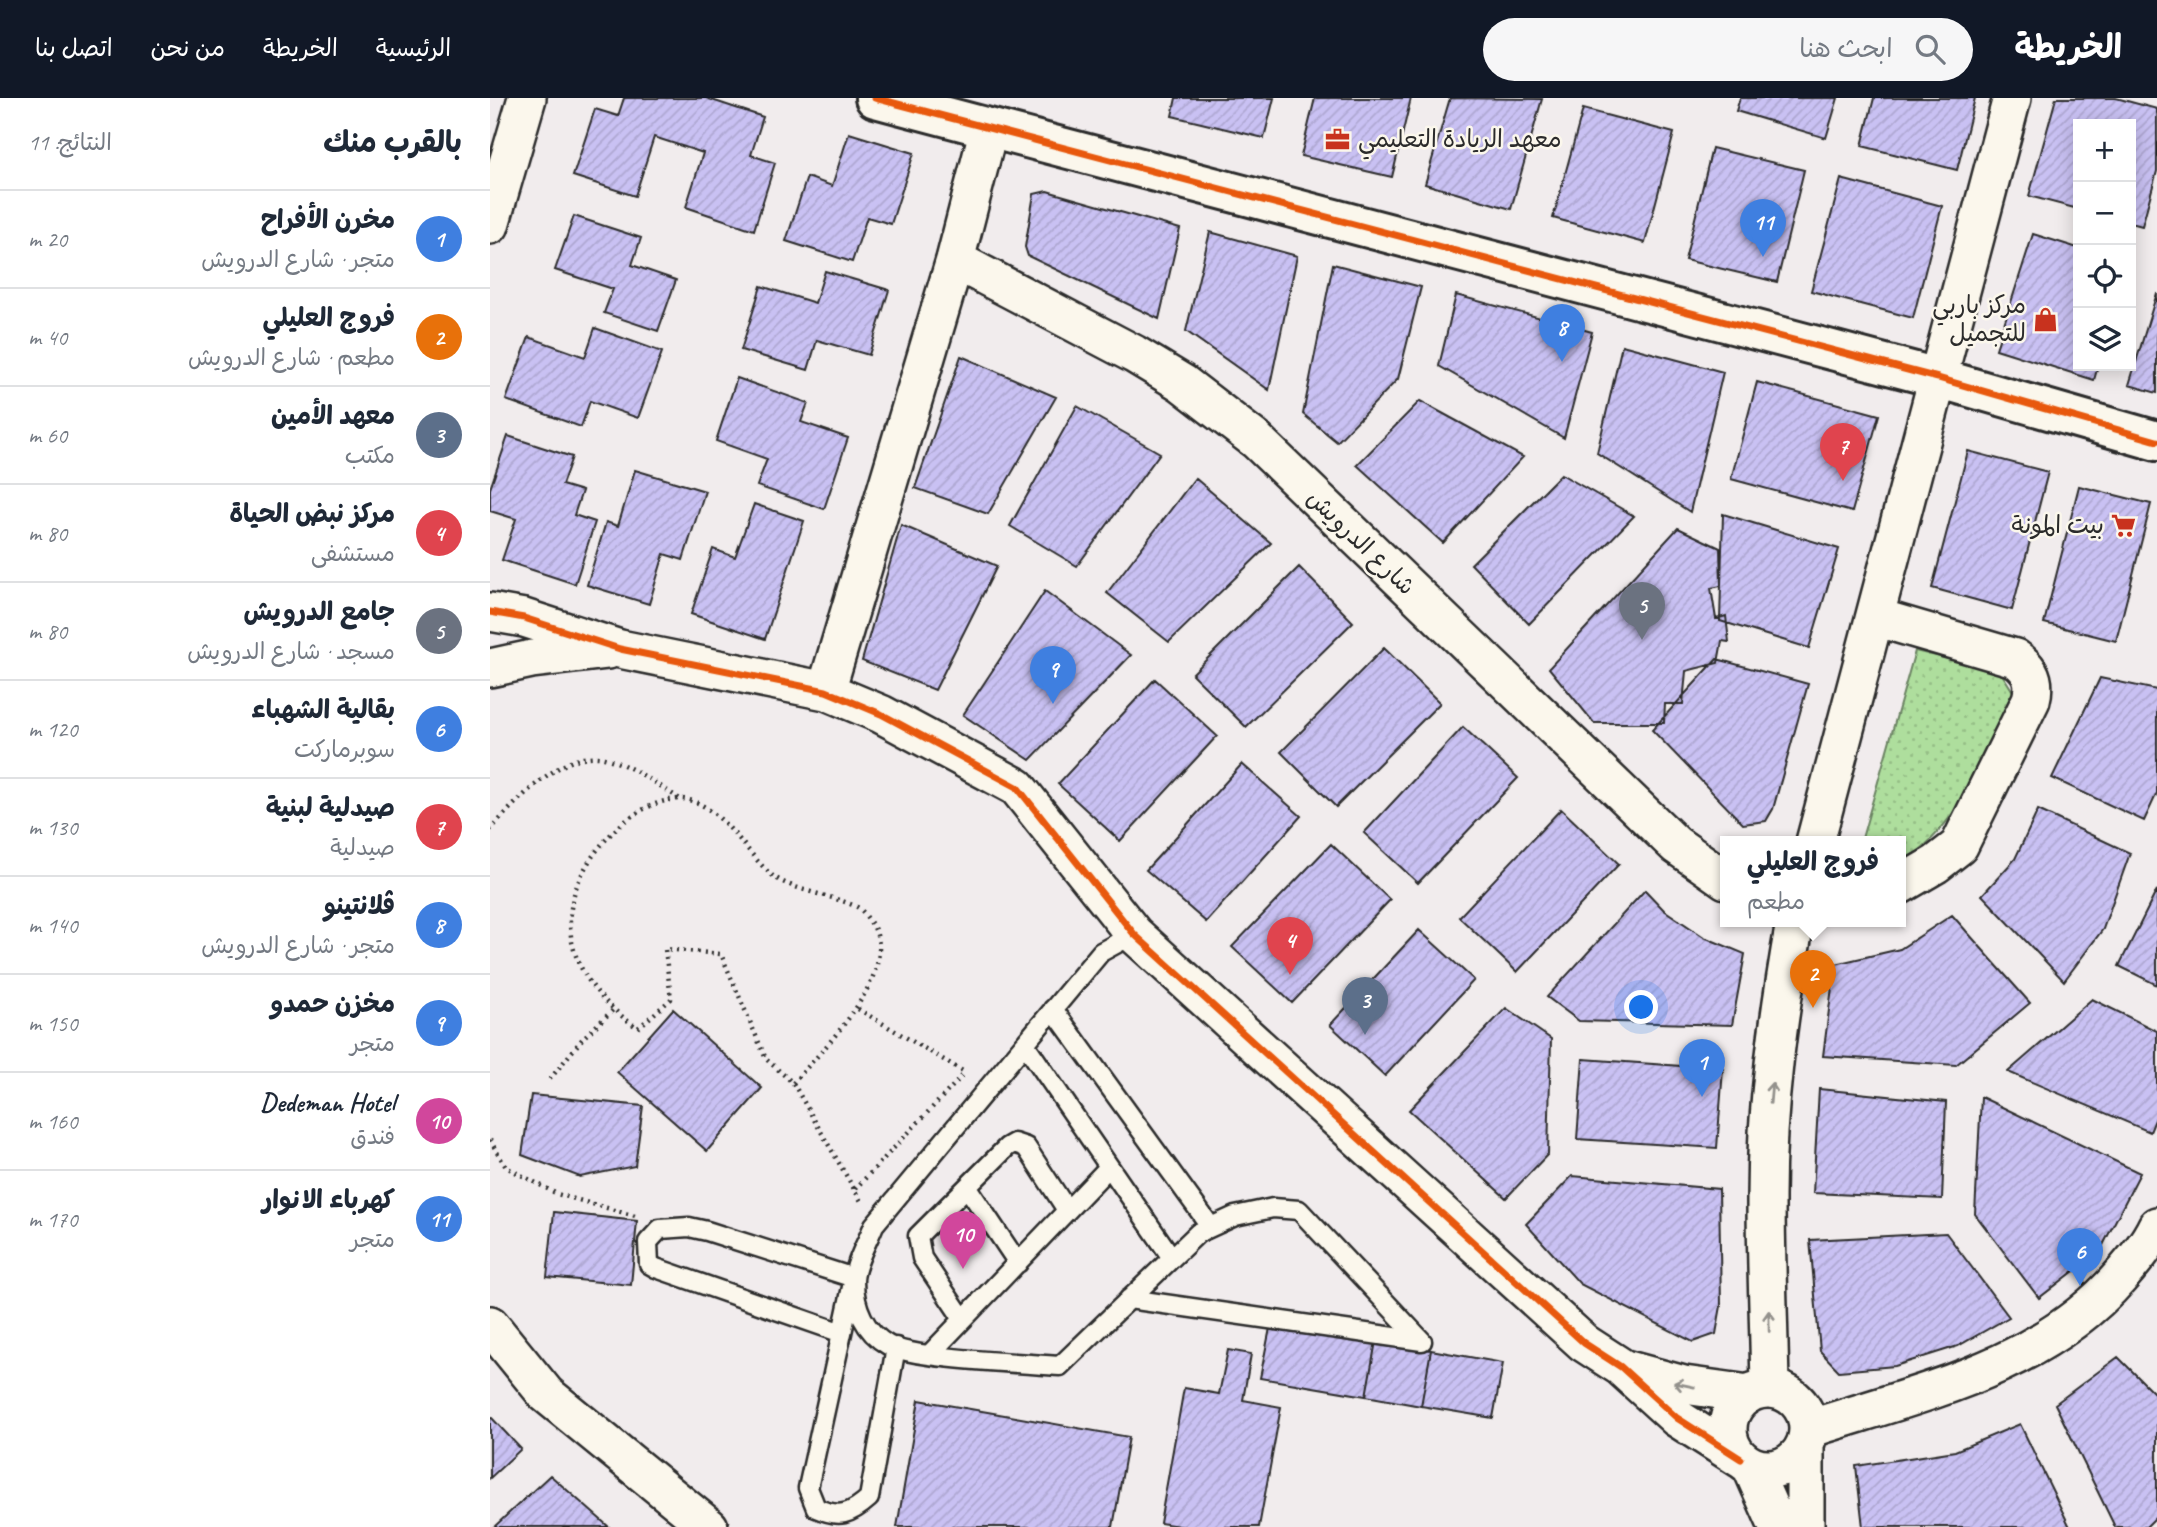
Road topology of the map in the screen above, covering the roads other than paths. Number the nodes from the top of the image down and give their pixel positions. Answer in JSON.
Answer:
{"nodes":[{"id":1,"x":527,"y":98,"type":"edge"},
{"id":2,"x":876,"y":98,"type":"edge"},
{"id":3,"x":2012,"y":98,"type":"edge"},
{"id":4,"x":989,"y":128,"type":"junction"},
{"id":5,"x":490,"y":225,"type":"edge"},
{"id":6,"x":955,"y":260,"type":"junction"},
{"id":7,"x":1938,"y":378,"type":"junction"},
{"id":8,"x":2157,"y":442,"type":"edge"},
{"id":9,"x":490,"y":612,"type":"edge"},
{"id":10,"x":1875,"y":617,"type":"junction"},
{"id":11,"x":620,"y":649,"type":"junction"},
{"id":12,"x":490,"y":668,"type":"edge"},
{"id":13,"x":826,"y":691,"type":"junction"},
{"id":14,"x":1817,"y":836,"type":"edge"},
{"id":15,"x":1720,"y":876,"type":"edge"},
{"id":16,"x":1906,"y":882,"type":"edge"},
{"id":17,"x":1794,"y":927,"type":"edge"},
{"id":18,"x":1134,"y":934,"type":"junction"},
{"id":19,"x":1053,"y":1009,"type":"junction"},
{"id":20,"x":1025,"y":1044,"type":"junction"},
{"id":21,"x":1109,"y":1167,"type":"junction"},
{"id":22,"x":967,"y":1187,"type":"junction"},
{"id":23,"x":1067,"y":1210,"type":"junction"},
{"id":24,"x":2157,"y":1226,"type":"edge"},
{"id":25,"x":1210,"y":1227,"type":"junction"},
{"id":26,"x":1172,"y":1258,"type":"junction"},
{"id":27,"x":1018,"y":1263,"type":"junction"},
{"id":28,"x":854,"y":1278,"type":"junction"},
{"id":29,"x":1129,"y":1299,"type":"junction"},
{"id":30,"x":964,"y":1319,"type":"junction"},
{"id":31,"x":490,"y":1325,"type":"edge"},
{"id":32,"x":842,"y":1333,"type":"junction"},
{"id":33,"x":896,"y":1347,"type":"junction"},
{"id":34,"x":930,"y":1354,"type":"junction"},
{"id":35,"x":1621,"y":1367,"type":"junction"},
{"id":36,"x":1759,"y":1392,"type":"junction"},
{"id":37,"x":1807,"y":1437,"type":"junction"},
{"id":38,"x":1746,"y":1462,"type":"junction"},
{"id":39,"x":709,"y":1527,"type":"edge"},
{"id":40,"x":1778,"y":1527,"type":"edge"},
{"id":41,"x":1805,"y":1527,"type":"edge"}],
"edges":[{"from":1,"to":5,"type":"street"},
{"from":2,"to":4,"type":"street"},
{"from":3,"to":7,"type":"street"},
{"from":4,"to":6,"type":"street"},
{"from":4,"to":7,"type":"street"},
{"from":6,"to":13,"type":"street"},
{"from":6,"to":15,"type":"street","name":"شارع الدرويش"},
{"from":7,"to":8,"type":"street"},
{"from":7,"to":10,"type":"street"},
{"from":9,"to":11,"type":"street"},
{"from":10,"to":14,"type":"street"},
{"from":10,"to":16,"type":"street"},
{"from":11,"to":12,"type":"street"},
{"from":11,"to":13,"type":"street"},
{"from":13,"to":18,"type":"street"},
{"from":36,"to":17,"type":"street","one_way":true},
{"from":18,"to":19,"type":"lane"},
{"from":18,"to":35,"type":"street"},
{"from":19,"to":20,"type":"lane"},
{"from":19,"to":25,"type":"lane"},
{"from":20,"to":21,"type":"lane"},
{"from":20,"to":28,"type":"lane"},
{"from":21,"to":23,"type":"lane"},
{"from":21,"to":26,"type":"lane"},
{"from":22,"to":23,"type":"lane"},
{"from":22,"to":27,"type":"lane"},
{"from":22,"to":30,"type":"lane"},
{"from":23,"to":27,"type":"lane"},
{"from":24,"to":37,"type":"street"},
{"from":25,"to":26,"type":"lane"},
{"from":25,"to":29,"type":"lane"},
{"from":26,"to":29,"type":"lane"},
{"from":27,"to":30,"type":"lane"},
{"from":28,"to":32,"type":"lane"},
{"from":28,"to":32,"type":"lane"},
{"from":28,"to":33,"type":"lane"},
{"from":29,"to":34,"type":"lane"},
{"from":30,"to":34,"type":"lane"},
{"from":31,"to":39,"type":"street"},
{"from":32,"to":33,"type":"lane"},
{"from":33,"to":34,"type":"lane"},
{"from":36,"to":35,"type":"street","one_way":true},
{"from":35,"to":38,"type":"street"},
{"from":36,"to":37,"type":"street"},
{"from":36,"to":38,"type":"street"},
{"from":37,"to":38,"type":"street"},
{"from":37,"to":41,"type":"street"},
{"from":38,"to":40,"type":"street"}]}
